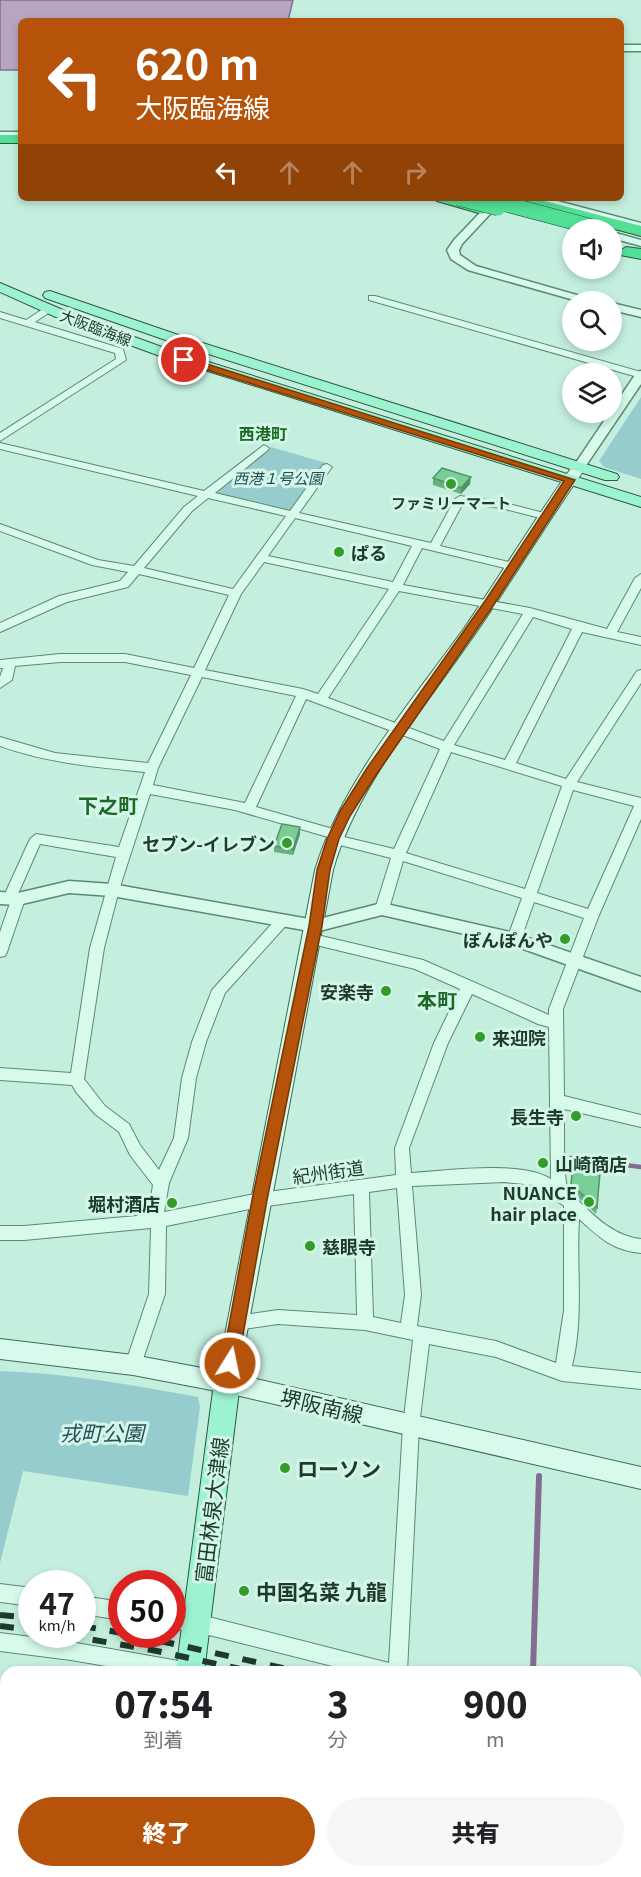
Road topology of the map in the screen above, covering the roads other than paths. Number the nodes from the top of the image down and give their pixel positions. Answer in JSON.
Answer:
{"nodes":[{"id":1,"x":624,"y":48,"type":"edge"},
{"id":2,"x":641,"y":48,"type":"edge"},
{"id":3,"x":453,"y":201,"type":"edge"},
{"id":4,"x":469,"y":201,"type":"edge"},
{"id":5,"x":492,"y":201,"type":"edge"},
{"id":6,"x":496,"y":201,"type":"edge"},
{"id":7,"x":497,"y":201,"type":"edge"},
{"id":8,"x":528,"y":201,"type":"edge"},
{"id":9,"x":545,"y":201,"type":"edge"},
{"id":10,"x":557,"y":201,"type":"edge"},
{"id":11,"x":563,"y":219,"type":"edge"},
{"id":12,"x":502,"y":220,"type":"dead end"},
{"id":13,"x":562,"y":221,"type":"edge"},
{"id":14,"x":562,"y":226,"type":"edge"},
{"id":15,"x":641,"y":227,"type":"edge"},
{"id":16,"x":0,"y":272,"type":"edge"},
{"id":17,"x":0,"y":287,"type":"edge"},
{"id":18,"x":562,"y":293,"type":"edge"},
{"id":19,"x":372,"y":298,"type":"dead end"},
{"id":20,"x":49,"y":309,"type":"junction"},
{"id":21,"x":622,"y":309,"type":"edge"},
{"id":22,"x":641,"y":314,"type":"edge"},
{"id":23,"x":0,"y":315,"type":"edge"},
{"id":24,"x":27,"y":323,"type":"junction"},
{"id":25,"x":641,"y":375,"type":"edge"},
{"id":26,"x":0,"y":438,"type":"edge"},
{"id":27,"x":0,"y":446,"type":"edge"},
{"id":28,"x":264,"y":448,"type":"dead end"},
{"id":29,"x":327,"y":467,"type":"dead end"},
{"id":30,"x":575,"y":473,"type":"junction"},
{"id":31,"x":641,"y":486,"type":"edge"},
{"id":32,"x":209,"y":493,"type":"junction"},
{"id":33,"x":641,"y":502,"type":"edge"},
{"id":34,"x":292,"y":512,"type":"junction"},
{"id":35,"x":544,"y":516,"type":"junction"},
{"id":36,"x":0,"y":527,"type":"edge"},
{"id":37,"x":419,"y":544,"type":"junction"},
{"id":38,"x":434,"y":547,"type":"junction"},
{"id":39,"x":260,"y":558,"type":"junction"},
{"id":40,"x":513,"y":566,"type":"junction"},
{"id":41,"x":138,"y":570,"type":"junction"},
{"id":42,"x":641,"y":578,"type":"edge"},
{"id":43,"x":396,"y":587,"type":"junction"},
{"id":44,"x":236,"y":592,"type":"junction"},
{"id":45,"x":489,"y":603,"type":"junction"},
{"id":46,"x":530,"y":612,"type":"junction"},
{"id":47,"x":579,"y":627,"type":"junction"},
{"id":48,"x":0,"y":628,"type":"edge"},
{"id":49,"x":610,"y":634,"type":"junction"},
{"id":50,"x":641,"y":641,"type":"edge"},
{"id":51,"x":5,"y":663,"type":"edge"},
{"id":52,"x":196,"y":672,"type":"junction"},
{"id":53,"x":641,"y":674,"type":"edge"},
{"id":54,"x":0,"y":684,"type":"edge"},
{"id":55,"x":303,"y":693,"type":"junction"},
{"id":56,"x":321,"y":699,"type":"junction"},
{"id":57,"x":399,"y":730,"type":"junction"},
{"id":58,"x":0,"y":741,"type":"edge"},
{"id":59,"x":447,"y":747,"type":"junction"},
{"id":60,"x":508,"y":766,"type":"junction"},
{"id":61,"x":152,"y":768,"type":"junction"},
{"id":62,"x":569,"y":784,"type":"junction"},
{"id":63,"x":144,"y":788,"type":"junction"},
{"id":64,"x":641,"y":804,"type":"edge"},
{"id":65,"x":249,"y":809,"type":"junction"},
{"id":66,"x":334,"y":837,"type":"junction"},
{"id":67,"x":124,"y":852,"type":"junction"},
{"id":68,"x":398,"y":855,"type":"junction"},
{"id":69,"x":112,"y":890,"type":"junction"},
{"id":70,"x":528,"y":896,"type":"junction"},
{"id":71,"x":9,"y":898,"type":"edge"},
{"id":72,"x":382,"y":909,"type":"junction"},
{"id":73,"x":592,"y":915,"type":"junction"},
{"id":74,"x":283,"y":921,"type":"junction"},
{"id":75,"x":314,"y":932,"type":"junction"},
{"id":76,"x":514,"y":939,"type":"junction"},
{"id":77,"x":0,"y":952,"type":"edge"},
{"id":78,"x":574,"y":959,"type":"junction"},
{"id":79,"x":641,"y":984,"type":"edge"},
{"id":80,"x":468,"y":987,"type":"junction"},
{"id":81,"x":555,"y":1022,"type":"junction"},
{"id":82,"x":0,"y":1074,"type":"edge"},
{"id":83,"x":77,"y":1079,"type":"junction"},
{"id":84,"x":558,"y":1101,"type":"junction"},
{"id":85,"x":641,"y":1121,"type":"edge"},
{"id":86,"x":406,"y":1180,"type":"junction"},
{"id":87,"x":161,"y":1183,"type":"junction"},
{"id":88,"x":361,"y":1186,"type":"junction"},
{"id":89,"x":566,"y":1198,"type":"junction"},
{"id":90,"x":260,"y":1200,"type":"junction"},
{"id":91,"x":155,"y":1221,"type":"junction"},
{"id":92,"x":0,"y":1233,"type":"edge"},
{"id":93,"x":641,"y":1246,"type":"edge"},
{"id":94,"x":237,"y":1323,"type":"junction"},
{"id":95,"x":365,"y":1323,"type":"junction"},
{"id":96,"x":415,"y":1333,"type":"junction"},
{"id":97,"x":0,"y":1349,"type":"edge"},
{"id":98,"x":134,"y":1365,"type":"junction"},
{"id":99,"x":562,"y":1373,"type":"junction"},
{"id":100,"x":641,"y":1381,"type":"edge"},
{"id":101,"x":227,"y":1383,"type":"junction"},
{"id":102,"x":411,"y":1426,"type":"junction"},
{"id":103,"x":641,"y":1478,"type":"edge"},
{"id":104,"x":0,"y":1593,"type":"edge"},
{"id":105,"x":18,"y":1596,"type":"edge"},
{"id":106,"x":186,"y":1615,"type":"edge"},
{"id":107,"x":186,"y":1621,"type":"edge"},
{"id":108,"x":186,"y":1631,"type":"edge"},
{"id":109,"x":0,"y":1642,"type":"edge"},
{"id":110,"x":156,"y":1666,"type":"edge"},
{"id":111,"x":189,"y":1666,"type":"edge"},
{"id":112,"x":366,"y":1666,"type":"edge"},
{"id":113,"x":398,"y":1666,"type":"edge"}],
"edges":[{"from":1,"to":2,"type":"street"},
{"from":3,"to":12,"type":"highway","bridge":true},
{"from":4,"to":14,"type":"highway","bridge":true},
{"from":5,"to":18,"type":"street"},
{"from":6,"to":13,"type":"street"},
{"from":7,"to":11,"type":"highway","bridge":true},
{"from":8,"to":15,"type":"highway"},
{"from":9,"to":15,"type":"street"},
{"from":10,"to":15,"type":"highway"},
{"from":16,"to":30,"type":"main road","name":"大阪臨海線"},
{"from":17,"to":20,"type":"main road","name":"大阪臨海線"},
{"from":19,"to":25,"type":"street"},
{"from":20,"to":24,"type":"street"},
{"from":20,"to":30,"type":"main road","name":"大阪臨海線"},
{"from":21,"to":22,"type":"street"},
{"from":23,"to":24,"type":"street"},
{"from":24,"to":26,"type":"street"},
{"from":25,"to":30,"type":"street"},
{"from":27,"to":32,"type":"street"},
{"from":28,"to":32,"type":"street"},
{"from":29,"to":34,"type":"street"},
{"from":30,"to":31,"type":"main road","name":"大阪臨海線"},
{"from":30,"to":33,"type":"main road","name":"大阪臨海線"},
{"from":30,"to":35,"type":"main road"},
{"from":32,"to":34,"type":"street"},
{"from":32,"to":41,"type":"street"},
{"from":34,"to":37,"type":"street"},
{"from":34,"to":39,"type":"street"},
{"from":35,"to":38,"type":"street"},
{"from":35,"to":40,"type":"main road"},
{"from":36,"to":41,"type":"street"},
{"from":37,"to":38,"type":"street"},
{"from":37,"to":43,"type":"street"},
{"from":38,"to":40,"type":"street"},
{"from":39,"to":43,"type":"street"},
{"from":39,"to":44,"type":"street"},
{"from":40,"to":45,"type":"main road"},
{"from":41,"to":44,"type":"street"},
{"from":41,"to":48,"type":"street"},
{"from":42,"to":49,"type":"street"},
{"from":43,"to":45,"type":"street"},
{"from":43,"to":56,"type":"street"},
{"from":44,"to":52,"type":"street"},
{"from":45,"to":46,"type":"street"},
{"from":45,"to":57,"type":"main road"},
{"from":46,"to":47,"type":"street"},
{"from":46,"to":59,"type":"street"},
{"from":47,"to":49,"type":"street"},
{"from":47,"to":60,"type":"street"},
{"from":49,"to":50,"type":"street"},
{"from":51,"to":52,"type":"street"},
{"from":51,"to":54,"type":"street"},
{"from":52,"to":55,"type":"street"},
{"from":52,"to":61,"type":"street"},
{"from":53,"to":62,"type":"street"},
{"from":55,"to":56,"type":"street"},
{"from":55,"to":65,"type":"street"},
{"from":56,"to":57,"type":"street"},
{"from":57,"to":59,"type":"street"},
{"from":57,"to":66,"type":"main road"},
{"from":58,"to":61,"type":"street"},
{"from":59,"to":60,"type":"street"},
{"from":59,"to":68,"type":"street"},
{"from":60,"to":62,"type":"street"},
{"from":61,"to":63,"type":"street"},
{"from":62,"to":64,"type":"street"},
{"from":62,"to":70,"type":"street"},
{"from":63,"to":65,"type":"street"},
{"from":63,"to":67,"type":"street"},
{"from":64,"to":73,"type":"street"},
{"from":65,"to":66,"type":"street"},
{"from":66,"to":68,"type":"street"},
{"from":66,"to":75,"type":"main road"},
{"from":67,"to":69,"type":"street"},
{"from":67,"to":71,"type":"street"},
{"from":68,"to":70,"type":"street"},
{"from":68,"to":72,"type":"street"},
{"from":69,"to":71,"type":"street"},
{"from":69,"to":74,"type":"street"},
{"from":69,"to":83,"type":"street"},
{"from":70,"to":73,"type":"street"},
{"from":70,"to":76,"type":"street"},
{"from":71,"to":77,"type":"street"},
{"from":72,"to":75,"type":"street"},
{"from":72,"to":76,"type":"street"},
{"from":73,"to":78,"type":"street"},
{"from":74,"to":75,"type":"street"},
{"from":74,"to":87,"type":"street"},
{"from":75,"to":80,"type":"street"},
{"from":75,"to":90,"type":"main road"},
{"from":76,"to":78,"type":"street"},
{"from":78,"to":79,"type":"street"},
{"from":78,"to":81,"type":"street"},
{"from":80,"to":81,"type":"street"},
{"from":80,"to":86,"type":"street"},
{"from":81,"to":84,"type":"street"},
{"from":82,"to":83,"type":"street"},
{"from":83,"to":87,"type":"street"},
{"from":84,"to":85,"type":"street"},
{"from":84,"to":89,"type":"street"},
{"from":86,"to":88,"type":"street","name":"紀州街道"},
{"from":86,"to":89,"type":"street","name":"紀州街道"},
{"from":86,"to":96,"type":"street"},
{"from":87,"to":91,"type":"street"},
{"from":88,"to":90,"type":"street","name":"紀州街道"},
{"from":88,"to":95,"type":"street"},
{"from":89,"to":93,"type":"street","name":"紀州街道"},
{"from":89,"to":99,"type":"street"},
{"from":90,"to":91,"type":"street","name":"紀州街道"},
{"from":90,"to":94,"type":"main road"},
{"from":91,"to":92,"type":"street","name":"紀州街道"},
{"from":91,"to":98,"type":"street"},
{"from":94,"to":95,"type":"street"},
{"from":94,"to":101,"type":"main road"},
{"from":95,"to":96,"type":"street"},
{"from":96,"to":99,"type":"street"},
{"from":96,"to":102,"type":"street"},
{"from":97,"to":98,"type":"main road","name":"堺阪南線"},
{"from":98,"to":101,"type":"main road","name":"堺阪南線"},
{"from":99,"to":100,"type":"street"},
{"from":101,"to":102,"type":"main road","name":"堺阪南線"},
{"from":101,"to":106,"type":"main road","name":"富田林泉大津線"},
{"from":102,"to":103,"type":"main road","name":"堺阪南線"},
{"from":102,"to":113,"type":"street"},
{"from":104,"to":105,"type":"street"},
{"from":107,"to":112,"type":"street"},
{"from":108,"to":111,"type":"main road","name":"富田林泉大津線"},
{"from":109,"to":110,"type":"street"}]}
